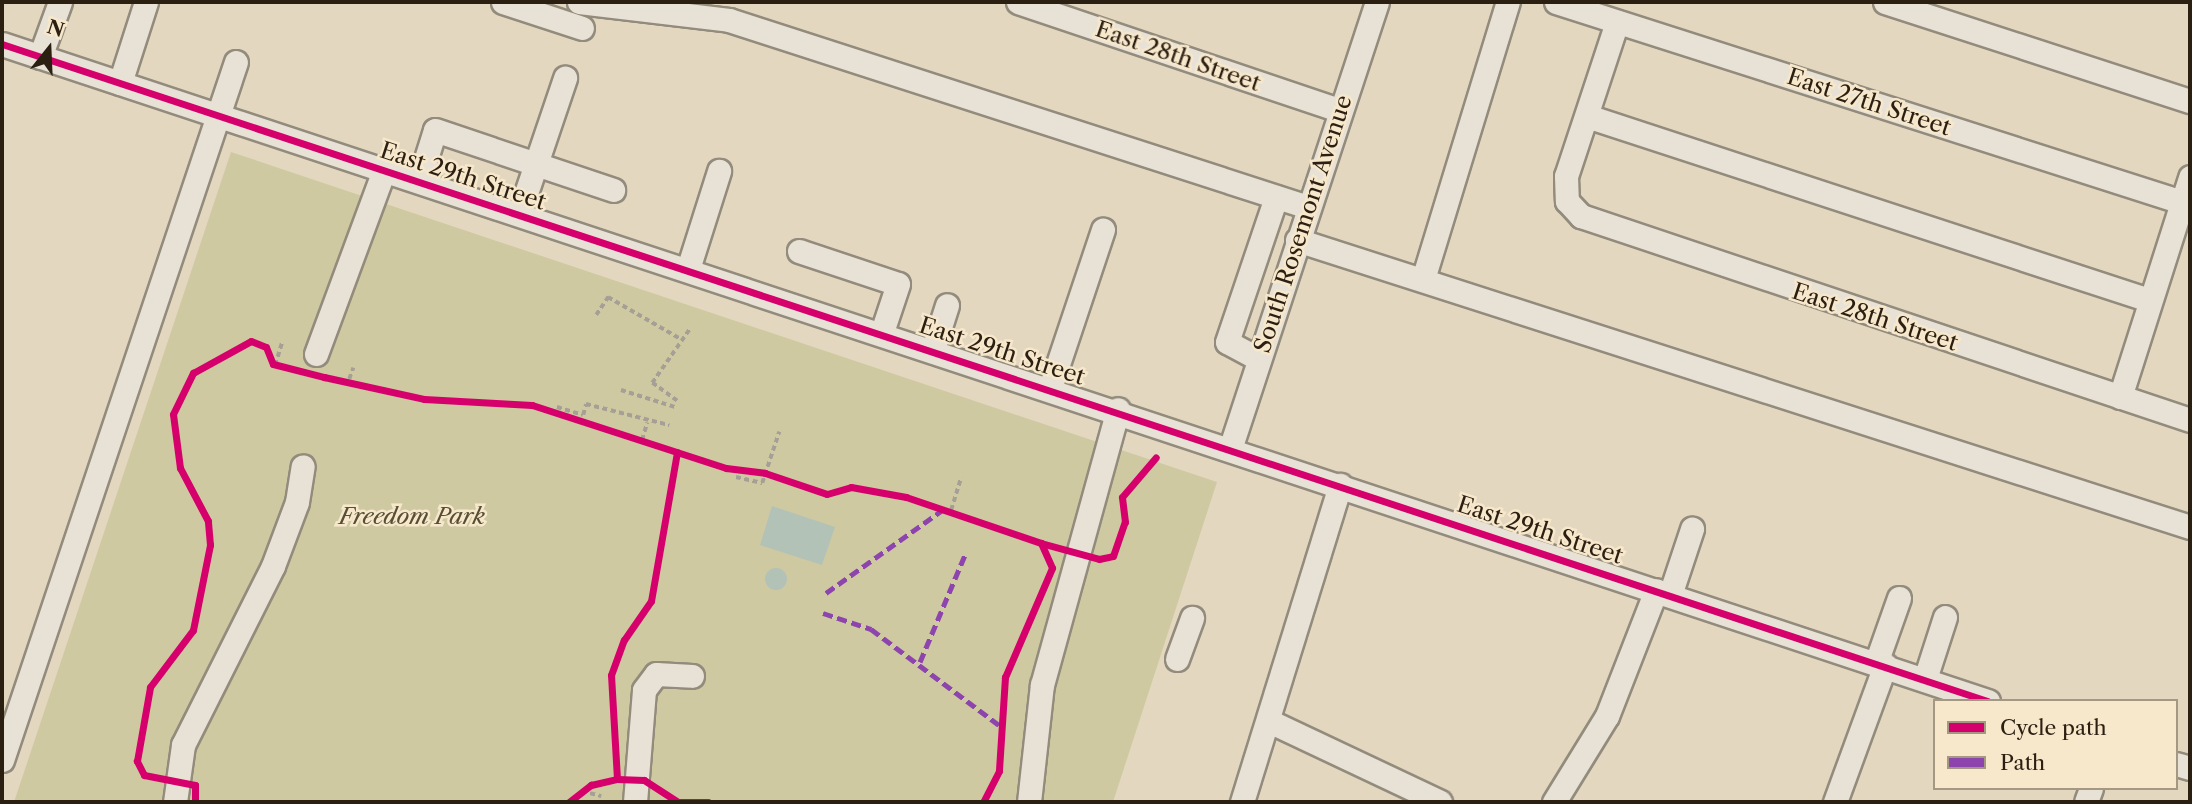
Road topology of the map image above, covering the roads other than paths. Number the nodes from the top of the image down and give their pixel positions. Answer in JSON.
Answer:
{"nodes":[{"id":1,"x":60,"y":2,"type":"edge"},
{"id":2,"x":146,"y":2,"type":"edge"},
{"id":3,"x":503,"y":2,"type":"edge"},
{"id":4,"x":579,"y":2,"type":"edge"},
{"id":5,"x":1018,"y":2,"type":"edge"},
{"id":6,"x":1377,"y":2,"type":"edge"},
{"id":7,"x":1508,"y":2,"type":"edge"},
{"id":8,"x":1556,"y":2,"type":"edge"},
{"id":9,"x":1885,"y":2,"type":"edge"},
{"id":10,"x":1617,"y":22,"type":"junction"},
{"id":11,"x":582,"y":28,"type":"dead end"},
{"id":12,"x":2,"y":44,"type":"edge"},
{"id":13,"x":40,"y":57,"type":"junction"},
{"id":14,"x":236,"y":62,"type":"dead end"},
{"id":15,"x":565,"y":78,"type":"dead end"},
{"id":16,"x":120,"y":83,"type":"junction"},
{"id":17,"x":2190,"y":102,"type":"edge"},
{"id":18,"x":1339,"y":110,"type":"junction"},
{"id":19,"x":218,"y":116,"type":"junction"},
{"id":20,"x":1587,"y":116,"type":"junction"},
{"id":21,"x":535,"y":164,"type":"junction"},
{"id":22,"x":384,"y":170,"type":"junction"},
{"id":23,"x":719,"y":171,"type":"dead end"},
{"id":24,"x":2190,"y":177,"type":"edge"},
{"id":25,"x":419,"y":181,"type":"junction"},
{"id":26,"x":612,"y":190,"type":"dead end"},
{"id":27,"x":1276,"y":197,"type":"junction"},
{"id":28,"x":2182,"y":202,"type":"junction"},
{"id":29,"x":1308,"y":207,"type":"junction"},
{"id":30,"x":519,"y":214,"type":"junction"},
{"id":31,"x":1103,"y":230,"type":"dead end"},
{"id":32,"x":1297,"y":240,"type":"junction"},
{"id":33,"x":799,"y":251,"type":"dead end"},
{"id":34,"x":1257,"y":254,"type":"junction"},
{"id":35,"x":1290,"y":263,"type":"junction"},
{"id":36,"x":688,"y":269,"type":"junction"},
{"id":37,"x":1424,"y":276,"type":"junction"},
{"id":38,"x":2149,"y":300,"type":"junction"},
{"id":39,"x":947,"y":305,"type":"dead end"},
{"id":40,"x":882,"y":332,"type":"junction"},
{"id":41,"x":933,"y":349,"type":"junction"},
{"id":42,"x":316,"y":354,"type":"dead end"},
{"id":43,"x":1259,"y":359,"type":"junction"},
{"id":44,"x":1050,"y":388,"type":"junction"},
{"id":45,"x":2120,"y":397,"type":"junction"},
{"id":46,"x":1118,"y":409,"type":"junction"},
{"id":47,"x":2190,"y":420,"type":"edge"},
{"id":48,"x":1231,"y":446,"type":"junction"},
{"id":49,"x":303,"y":466,"type":"dead end"},
{"id":50,"x":1340,"y":485,"type":"junction"},
{"id":51,"x":2190,"y":527,"type":"edge"},
{"id":52,"x":1692,"y":529,"type":"dead end"},
{"id":53,"x":1663,"y":593,"type":"junction"},
{"id":54,"x":1899,"y":598,"type":"dead end"},
{"id":55,"x":1945,"y":617,"type":"dead end"},
{"id":56,"x":1192,"y":618,"type":"dead end"},
{"id":57,"x":1177,"y":659,"type":"dead end"},
{"id":58,"x":1881,"y":664,"type":"junction"},
{"id":59,"x":692,"y":676,"type":"dead end"},
{"id":60,"x":1925,"y":679,"type":"junction"},
{"id":61,"x":1982,"y":699,"type":"edge"},
{"id":62,"x":1269,"y":721,"type":"junction"},
{"id":63,"x":2,"y":761,"type":"edge"},
{"id":64,"x":175,"y":802,"type":"edge"},
{"id":65,"x":635,"y":802,"type":"edge"},
{"id":66,"x":1029,"y":802,"type":"edge"},
{"id":67,"x":1242,"y":802,"type":"edge"},
{"id":68,"x":1440,"y":802,"type":"edge"},
{"id":69,"x":1554,"y":802,"type":"edge"},
{"id":70,"x":1835,"y":802,"type":"edge"}],
"edges":[{"from":1,"to":13,"type":"street"},
{"from":2,"to":16,"type":"street"},
{"from":3,"to":11,"type":"street"},
{"from":4,"to":27,"type":"street"},
{"from":5,"to":18,"type":"street","name":"East 28th Street"},
{"from":6,"to":18,"type":"street","name":"South Rosemont Avenue"},
{"from":7,"to":37,"type":"street"},
{"from":8,"to":10,"type":"street","name":"East 27th Street"},
{"from":9,"to":17,"type":"street"},
{"from":10,"to":20,"type":"street"},
{"from":10,"to":28,"type":"street","name":"East 27th Street"},
{"from":12,"to":13,"type":"street","name":"East 29th Street"},
{"from":13,"to":16,"type":"street","name":"East 29th Street"},
{"from":14,"to":19,"type":"street"},
{"from":15,"to":21,"type":"street"},
{"from":16,"to":19,"type":"street","name":"East 29th Street"},
{"from":18,"to":29,"type":"street","name":"South Rosemont Avenue"},
{"from":19,"to":22,"type":"street","name":"East 29th Street"},
{"from":19,"to":63,"type":"street"},
{"from":20,"to":38,"type":"street"},
{"from":20,"to":45,"type":"street","name":"East 28th Street"},
{"from":21,"to":25,"type":"street"},
{"from":21,"to":26,"type":"street"},
{"from":21,"to":30,"type":"street"},
{"from":22,"to":25,"type":"street","name":"East 29th Street"},
{"from":22,"to":42,"type":"street"},
{"from":23,"to":36,"type":"street"},
{"from":24,"to":28,"type":"street"},
{"from":25,"to":30,"type":"street","name":"East 29th Street"},
{"from":27,"to":29,"type":"street"},
{"from":27,"to":34,"type":"street"},
{"from":28,"to":38,"type":"street"},
{"from":29,"to":32,"type":"street","name":"South Rosemont Avenue"},
{"from":30,"to":36,"type":"street","name":"East 29th Street"},
{"from":31,"to":44,"type":"street"},
{"from":32,"to":35,"type":"street","name":"South Rosemont Avenue"},
{"from":32,"to":37,"type":"street"},
{"from":33,"to":40,"type":"street"},
{"from":34,"to":35,"type":"street"},
{"from":34,"to":43,"type":"street"},
{"from":35,"to":43,"type":"street","name":"South Rosemont Avenue"},
{"from":36,"to":40,"type":"street","name":"East 29th Street"},
{"from":37,"to":51,"type":"street"},
{"from":38,"to":45,"type":"street"},
{"from":39,"to":41,"type":"street"},
{"from":40,"to":41,"type":"street","name":"East 29th Street"},
{"from":41,"to":44,"type":"street","name":"East 29th Street"},
{"from":43,"to":48,"type":"street","name":"South Rosemont Avenue"},
{"from":44,"to":46,"type":"street","name":"East 29th Street"},
{"from":45,"to":47,"type":"street","name":"East 28th Street"},
{"from":46,"to":48,"type":"street","name":"East 29th Street"},
{"from":46,"to":66,"type":"street"},
{"from":48,"to":50,"type":"street","name":"East 29th Street"},
{"from":49,"to":64,"type":"street"},
{"from":50,"to":53,"type":"street","name":"East 29th Street"},
{"from":50,"to":62,"type":"street"},
{"from":52,"to":53,"type":"street"},
{"from":53,"to":58,"type":"street","name":"East 29th Street"},
{"from":53,"to":69,"type":"street"},
{"from":54,"to":58,"type":"street"},
{"from":55,"to":60,"type":"street"},
{"from":56,"to":57,"type":"street"},
{"from":58,"to":60,"type":"street","name":"East 29th Street"},
{"from":58,"to":70,"type":"street"},
{"from":59,"to":65,"type":"street"},
{"from":60,"to":61,"type":"street","name":"East 29th Street"},
{"from":62,"to":67,"type":"street"},
{"from":62,"to":68,"type":"street"}]}
